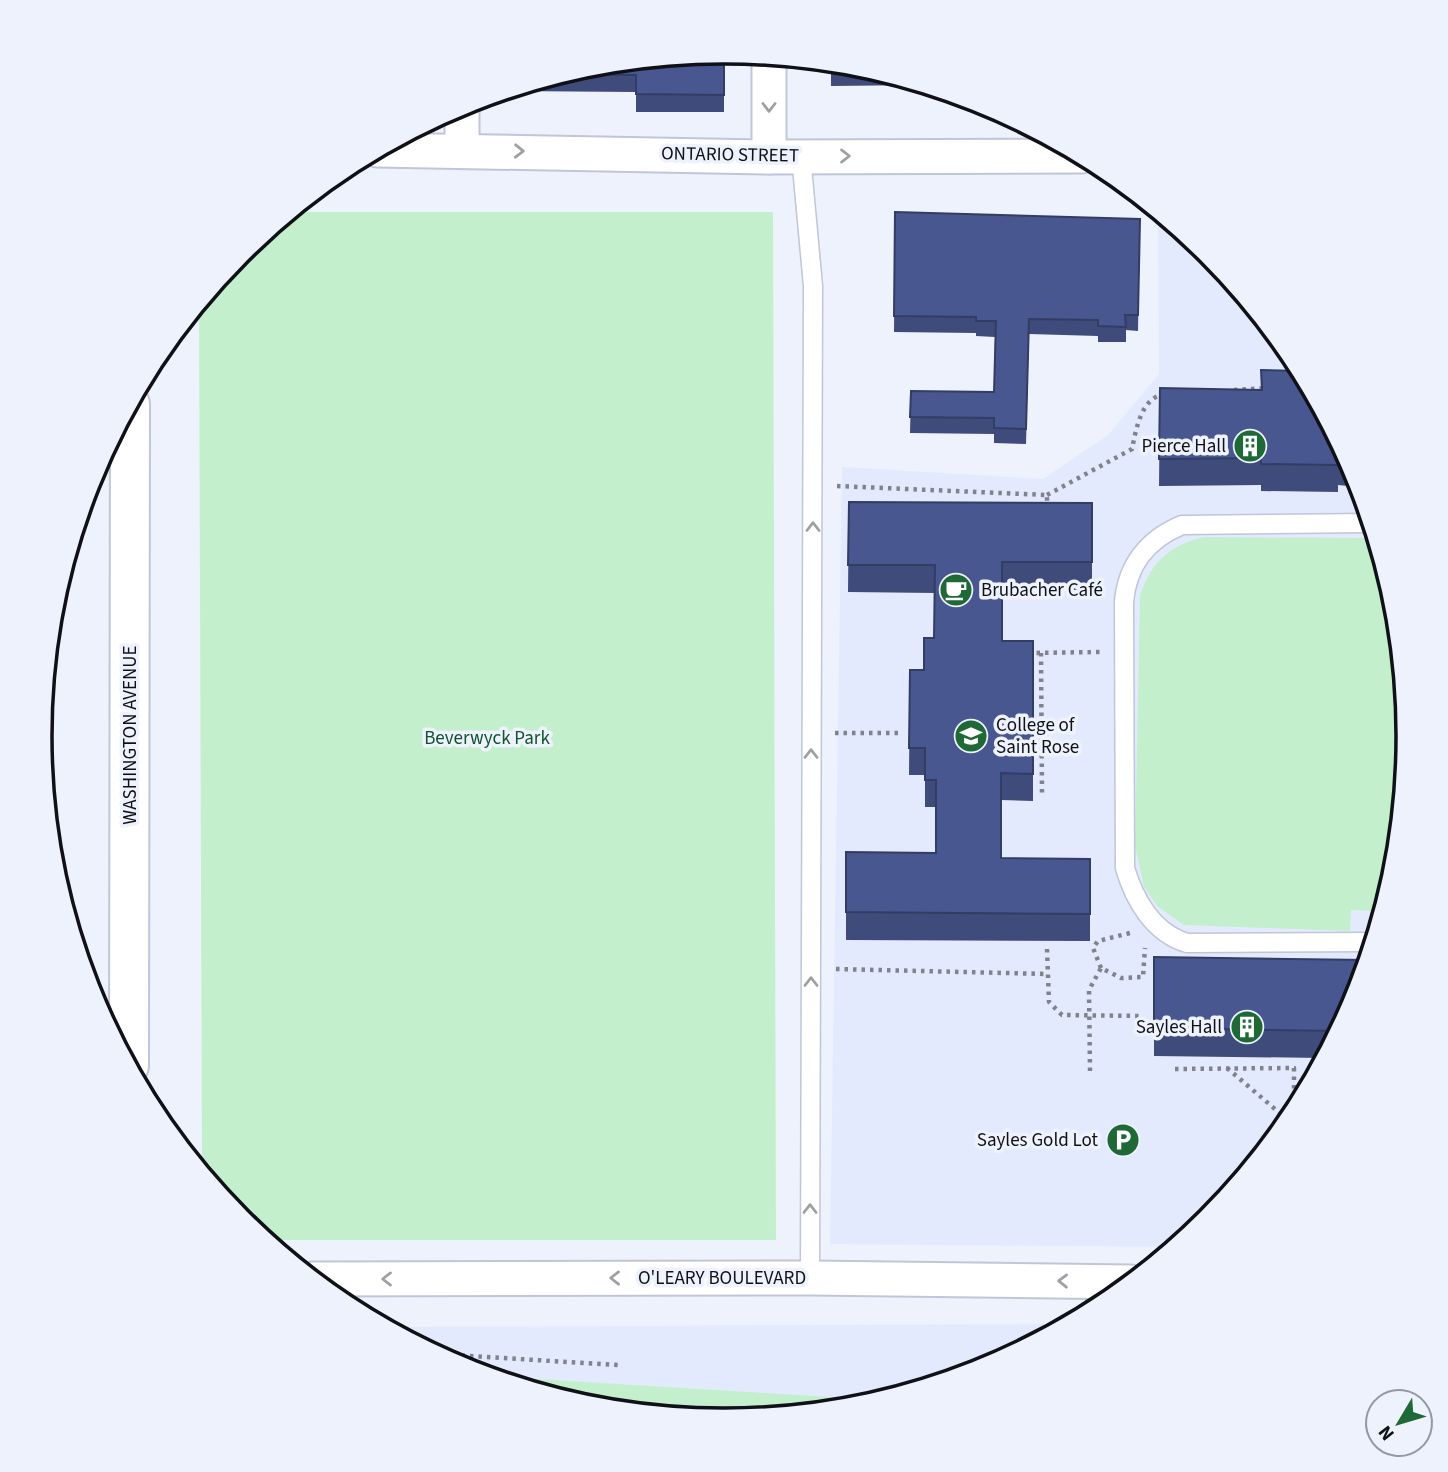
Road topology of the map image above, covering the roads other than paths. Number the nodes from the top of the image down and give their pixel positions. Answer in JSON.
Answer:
{"nodes":[{"id":1,"x":769,"y":66,"type":"edge"},
{"id":2,"x":461,"y":119,"type":"edge"},
{"id":3,"x":396,"y":150,"type":"edge"},
{"id":4,"x":462,"y":150,"type":"junction"},
{"id":5,"x":769,"y":156,"type":"junction"},
{"id":6,"x":801,"y":156,"type":"junction"},
{"id":7,"x":1063,"y":156,"type":"edge"},
{"id":8,"x":130,"y":423,"type":"edge"},
{"id":9,"x":1361,"y":523,"type":"edge"},
{"id":10,"x":1363,"y":942,"type":"edge"},
{"id":11,"x":129,"y":1047,"type":"edge"},
{"id":12,"x":810,"y":1278,"type":"junction"},
{"id":13,"x":329,"y":1279,"type":"edge"},
{"id":14,"x":1115,"y":1282,"type":"edge"}],
"edges":[{"from":1,"to":5,"type":"street","one_way":true},
{"from":2,"to":4,"type":"street"},
{"from":3,"to":4,"type":"street","name":"ONTARIO STREET"},
{"from":4,"to":5,"type":"street","name":"ONTARIO STREET","one_way":true},
{"from":5,"to":6,"type":"street","name":"ONTARIO STREET"},
{"from":6,"to":7,"type":"street","name":"ONTARIO STREET","one_way":true},
{"from":12,"to":6,"type":"lane","one_way":true},
{"from":8,"to":11,"type":"main road","name":"WASHINGTON AVENUE"},
{"from":9,"to":10,"type":"lane"},
{"from":12,"to":13,"type":"street","name":"O'LEARY BOULEVARD","one_way":true},
{"from":14,"to":12,"type":"street","name":"O'LEARY BOULEVARD","one_way":true}]}
